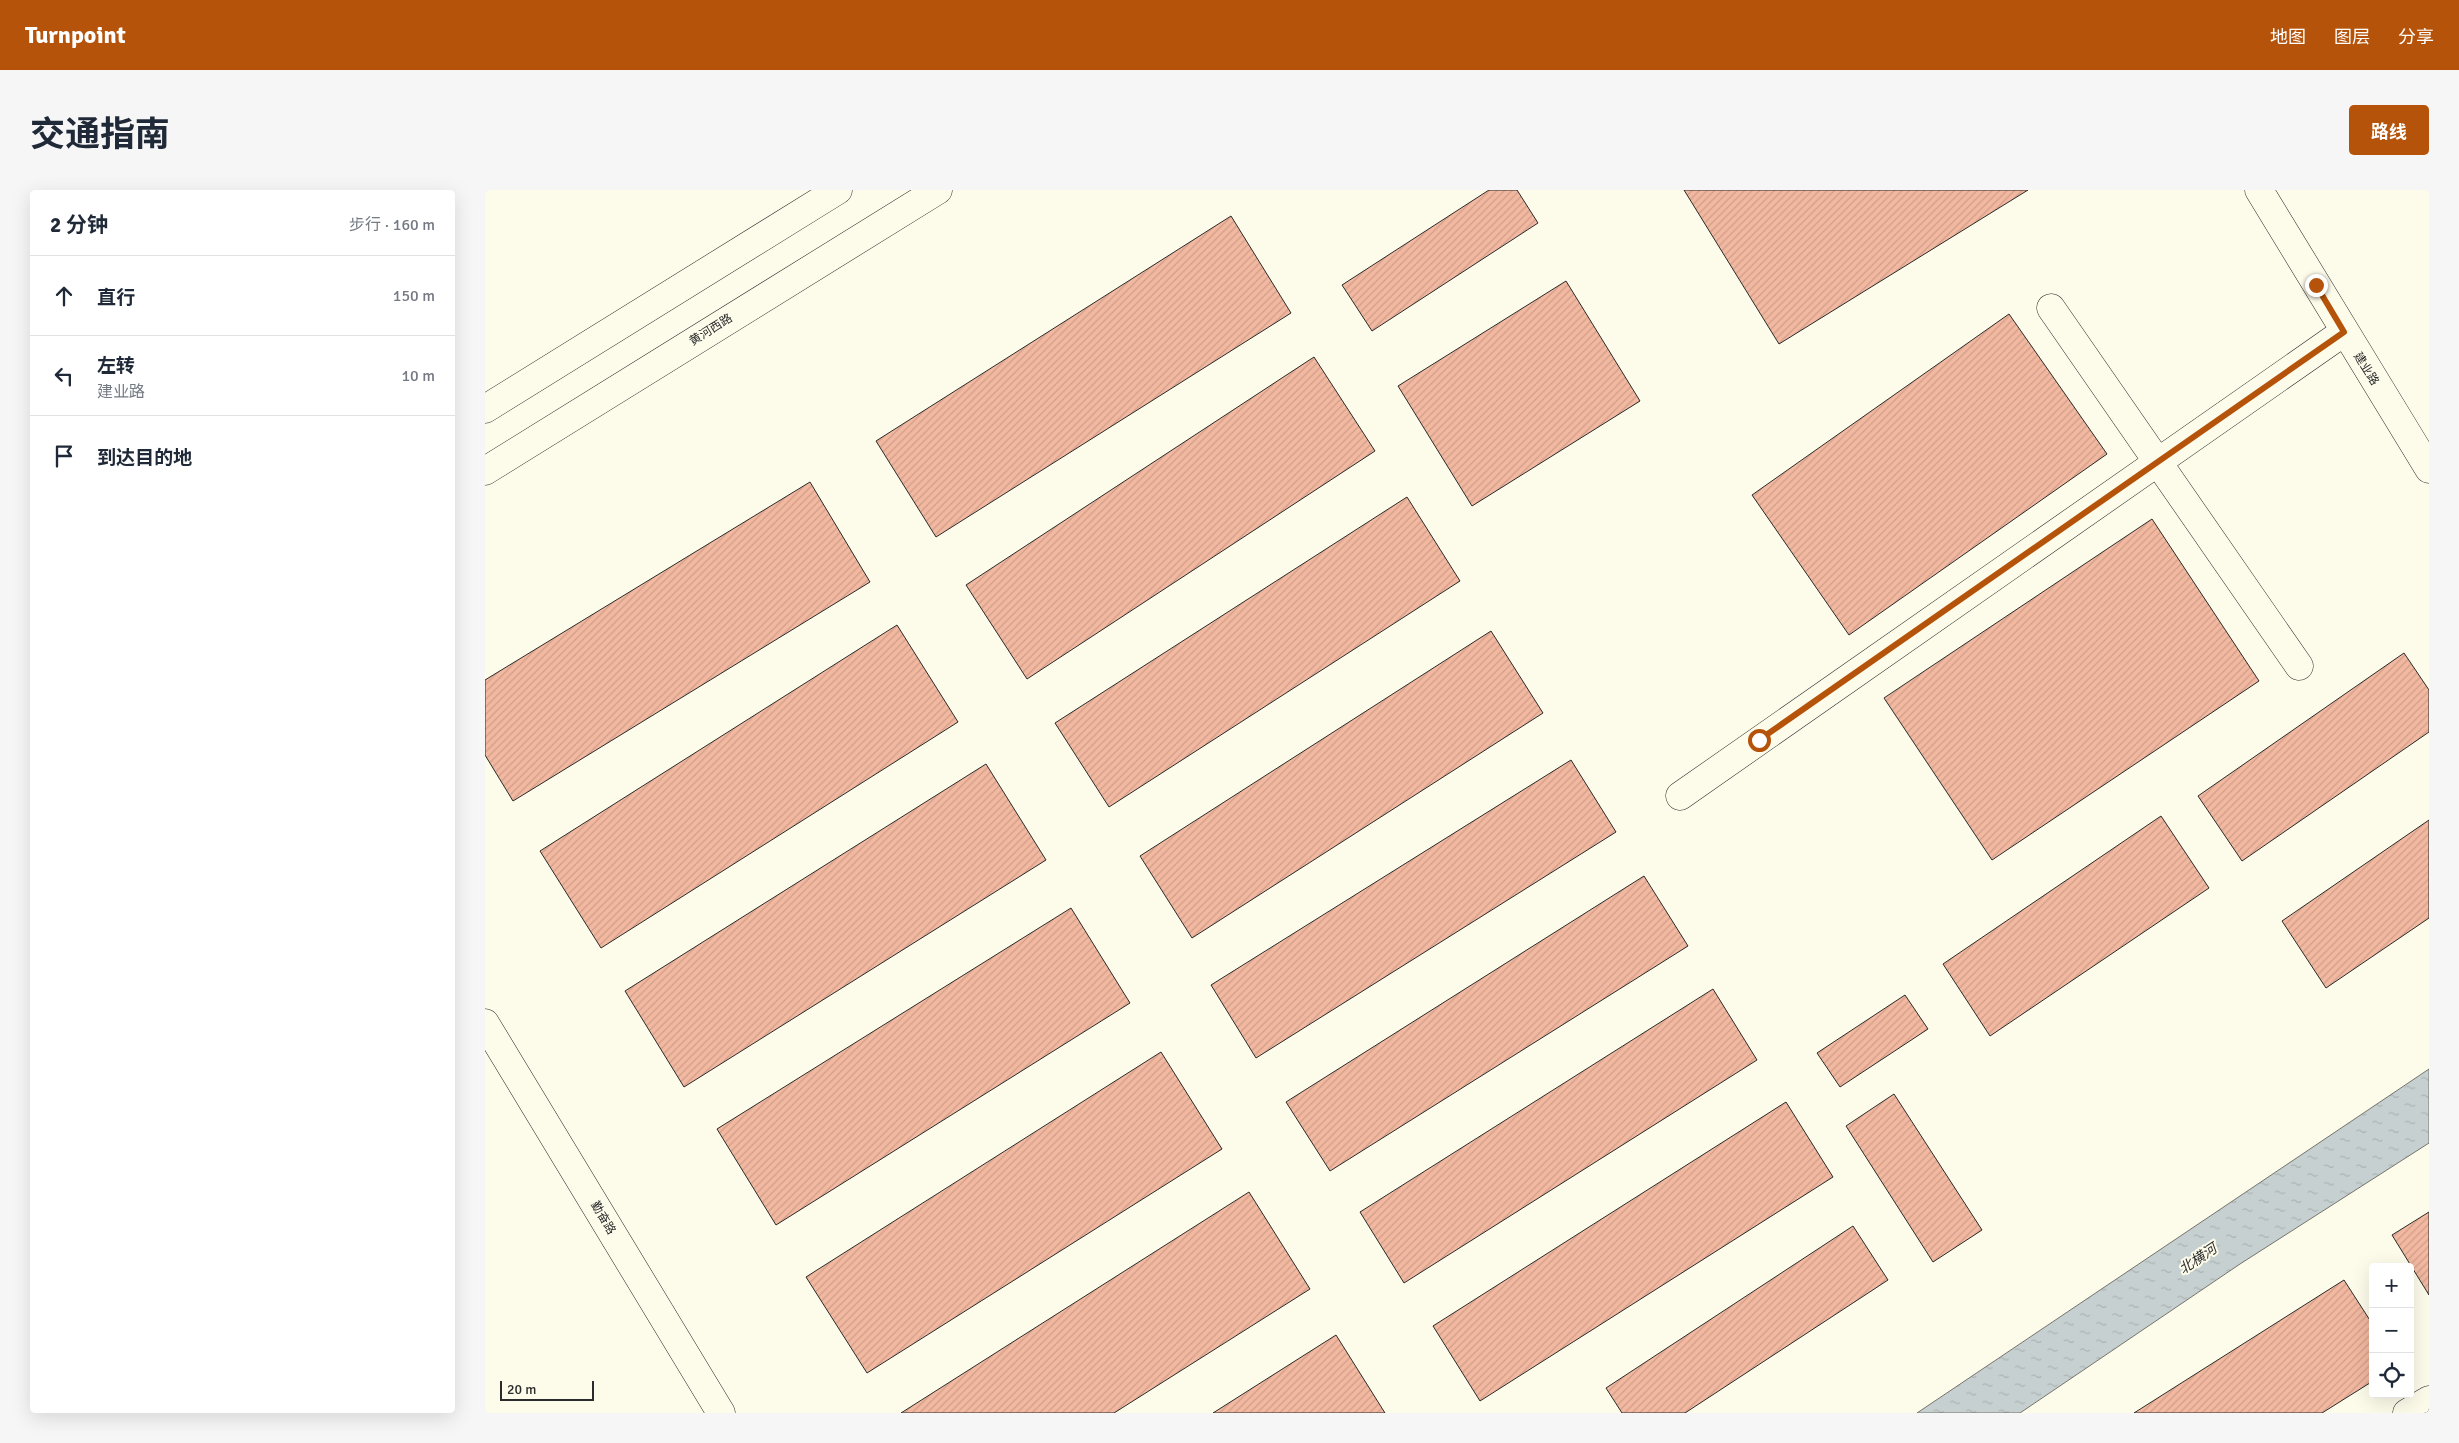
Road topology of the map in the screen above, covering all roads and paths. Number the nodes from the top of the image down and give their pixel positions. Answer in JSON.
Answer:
{"nodes":[{"id":1,"x":838,"y":190,"type":"edge"},
{"id":2,"x":938,"y":190,"type":"edge"},
{"id":3,"x":2259,"y":190,"type":"edge"},
{"id":4,"x":2051,"y":308,"type":"dead end"},
{"id":5,"x":2344,"y":332,"type":"junction"},
{"id":6,"x":485,"y":409,"type":"edge"},
{"id":7,"x":2158,"y":463,"type":"junction"},
{"id":8,"x":2429,"y":469,"type":"edge"},
{"id":9,"x":485,"y":470,"type":"edge"},
{"id":10,"x":2299,"y":666,"type":"dead end"},
{"id":11,"x":1680,"y":796,"type":"dead end"},
{"id":12,"x":485,"y":1023,"type":"edge"},
{"id":13,"x":2429,"y":1400,"type":"edge"},
{"id":14,"x":721,"y":1413,"type":"edge"},
{"id":15,"x":2407,"y":1413,"type":"edge"}],
"edges":[{"from":1,"to":6,"type":"main road"},
{"from":2,"to":9,"type":"main road","name":"黄河西路"},
{"from":3,"to":5,"type":"main road","name":"建业路"},
{"from":4,"to":7,"type":"main road"},
{"from":5,"to":7,"type":"main road"},
{"from":5,"to":8,"type":"main road","name":"建业路"},
{"from":7,"to":10,"type":"main road"},
{"from":7,"to":11,"type":"main road"},
{"from":12,"to":14,"type":"main road","name":"勤奋路"},
{"from":13,"to":15,"type":"main road"}]}
